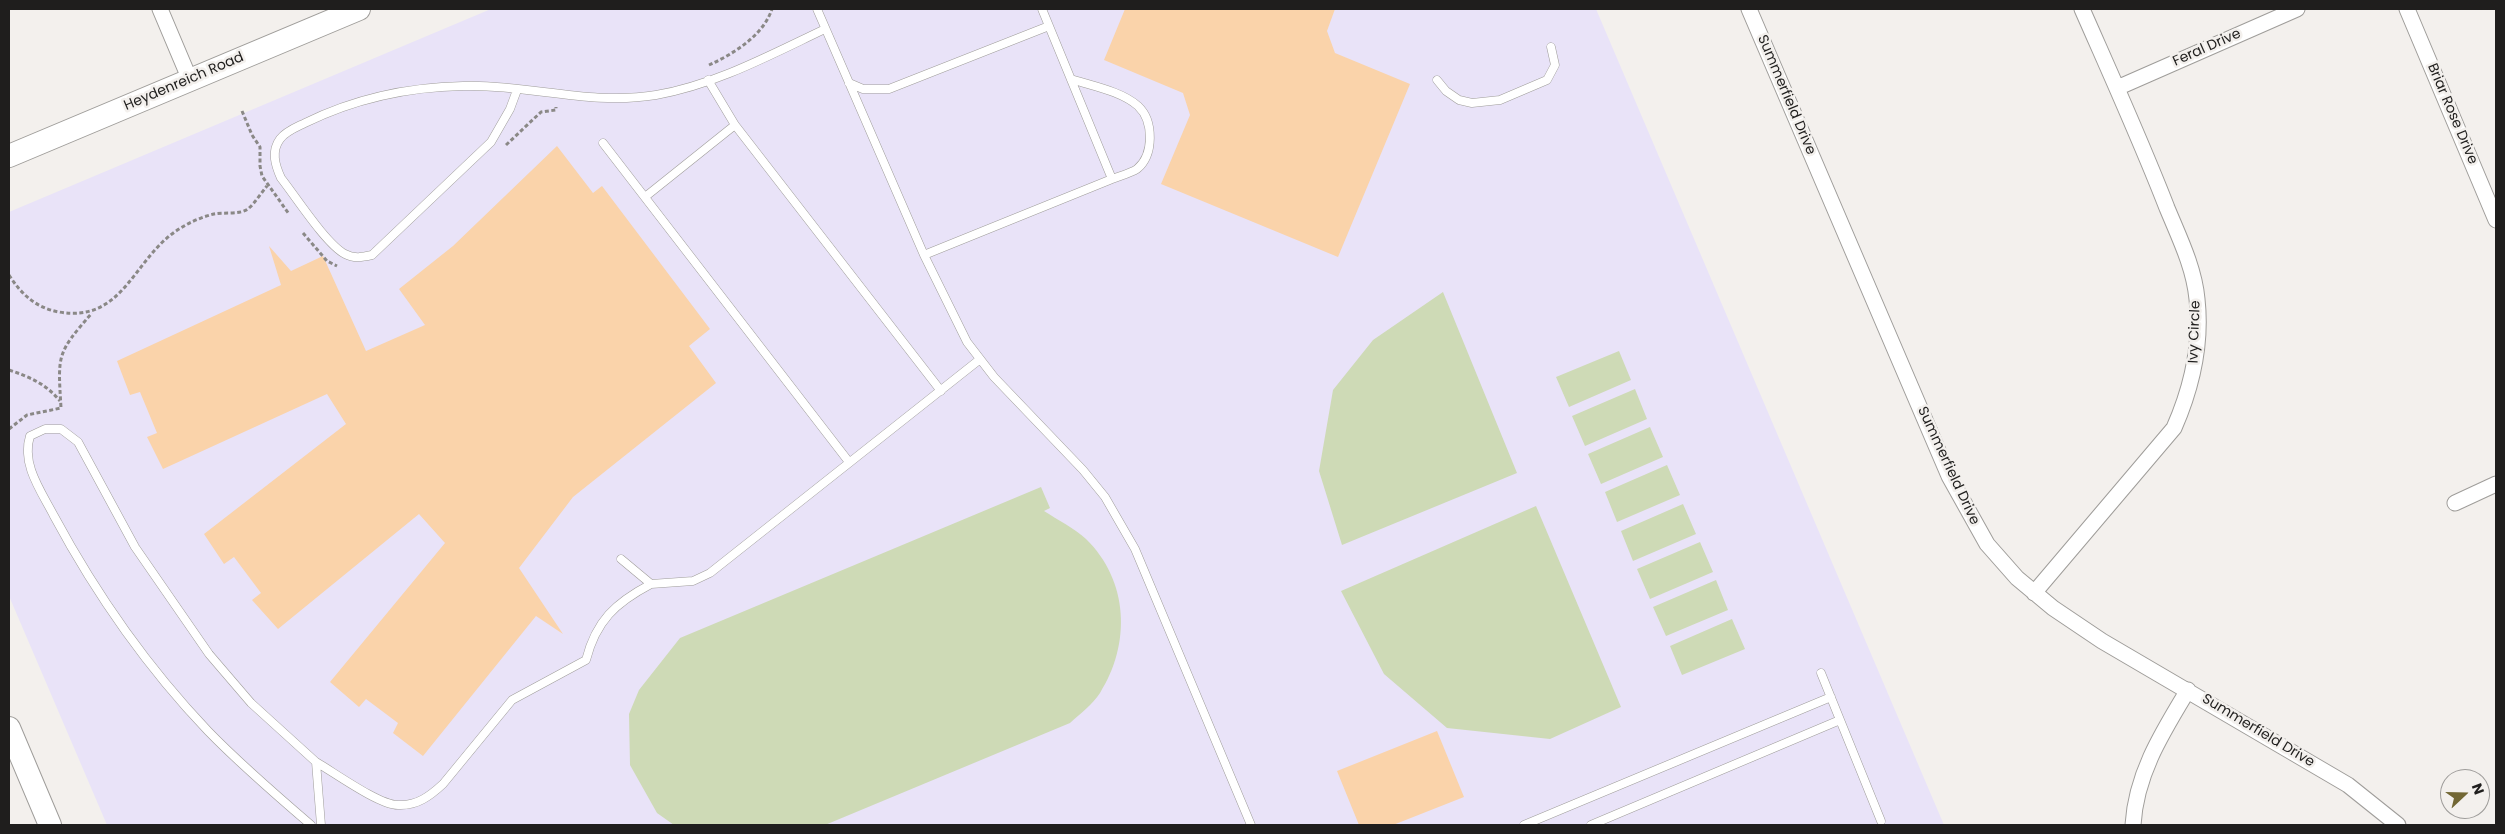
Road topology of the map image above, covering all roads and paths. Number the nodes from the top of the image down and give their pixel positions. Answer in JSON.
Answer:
{"nodes":[{"id":1,"x":160,"y":9,"type":"edge"},
{"id":2,"x":359,"y":9,"type":"edge"},
{"id":3,"x":772,"y":9,"type":"edge"},
{"id":4,"x":817,"y":9,"type":"edge"},
{"id":5,"x":1042,"y":9,"type":"edge"},
{"id":6,"x":1749,"y":9,"type":"edge"},
{"id":7,"x":2082,"y":9,"type":"edge"},
{"id":8,"x":2297,"y":9,"type":"edge"},
{"id":9,"x":2407,"y":9,"type":"edge"},
{"id":10,"x":1049,"y":26,"type":"junction"},
{"id":11,"x":825,"y":29,"type":"junction"},
{"id":12,"x":1552,"y":47,"type":"dead end"},
{"id":13,"x":705,"y":67,"type":"dead end"},
{"id":14,"x":1070,"y":79,"type":"junction"},
{"id":15,"x":190,"y":80,"type":"junction"},
{"id":16,"x":708,"y":80,"type":"junction"},
{"id":17,"x":1437,"y":80,"type":"dead end"},
{"id":18,"x":849,"y":83,"type":"junction"},
{"id":19,"x":2117,"y":88,"type":"junction"},
{"id":20,"x":516,"y":90,"type":"junction"},
{"id":21,"x":556,"y":104,"type":"dead end"},
{"id":22,"x":242,"y":111,"type":"dead end"},
{"id":23,"x":735,"y":124,"type":"junction"},
{"id":24,"x":603,"y":143,"type":"dead end"},
{"id":25,"x":499,"y":151,"type":"dead end"},
{"id":26,"x":9,"y":156,"type":"edge"},
{"id":27,"x":1112,"y":179,"type":"junction"},
{"id":28,"x":267,"y":186,"type":"junction"},
{"id":29,"x":645,"y":197,"type":"junction"},
{"id":30,"x":290,"y":216,"type":"dead end"},
{"id":31,"x":2496,"y":220,"type":"edge"},
{"id":32,"x":302,"y":231,"type":"dead end"},
{"id":33,"x":924,"y":255,"type":"junction"},
{"id":34,"x":345,"y":269,"type":"dead end"},
{"id":35,"x":9,"y":276,"type":"edge"},
{"id":36,"x":92,"y":313,"type":"junction"},
{"id":37,"x":979,"y":360,"type":"junction"},
{"id":38,"x":9,"y":370,"type":"edge"},
{"id":39,"x":941,"y":391,"type":"junction"},
{"id":40,"x":60,"y":401,"type":"junction"},
{"id":41,"x":9,"y":429,"type":"edge"},
{"id":42,"x":849,"y":462,"type":"junction"},
{"id":43,"x":2496,"y":484,"type":"edge"},
{"id":44,"x":2455,"y":503,"type":"dead end"},
{"id":45,"x":621,"y":559,"type":"dead end"},
{"id":46,"x":651,"y":584,"type":"junction"},
{"id":47,"x":2034,"y":593,"type":"junction"},
{"id":48,"x":1821,"y":673,"type":"dead end"},
{"id":49,"x":2188,"y":690,"type":"junction"},
{"id":50,"x":1831,"y":697,"type":"junction"},
{"id":51,"x":1840,"y":720,"type":"junction"},
{"id":52,"x":9,"y":728,"type":"edge"},
{"id":53,"x":316,"y":762,"type":"junction"},
{"id":54,"x":1881,"y":821,"type":"dead end"},
{"id":55,"x":50,"y":825,"type":"edge"},
{"id":56,"x":311,"y":825,"type":"edge"},
{"id":57,"x":321,"y":825,"type":"edge"},
{"id":58,"x":1251,"y":825,"type":"edge"},
{"id":59,"x":1524,"y":825,"type":"edge"},
{"id":60,"x":1591,"y":825,"type":"edge"},
{"id":61,"x":2133,"y":825,"type":"edge"},
{"id":62,"x":2398,"y":825,"type":"edge"}],
"edges":[{"from":1,"to":15,"type":"street"},
{"from":2,"to":15,"type":"street","name":"Heydenreich Road"},
{"from":3,"to":13,"type":"path"},
{"from":4,"to":11,"type":"lane"},
{"from":5,"to":10,"type":"lane"},
{"from":6,"to":47,"type":"street","name":"Summerfield Drive"},
{"from":7,"to":19,"type":"street","name":"Ivy Circle"},
{"from":8,"to":19,"type":"street","name":"Feral Drive"},
{"from":9,"to":31,"type":"street","name":"Briar Rose Drive"},
{"from":10,"to":14,"type":"lane"},
{"from":10,"to":18,"type":"lane"},
{"from":11,"to":16,"type":"lane"},
{"from":11,"to":18,"type":"lane"},
{"from":12,"to":17,"type":"lane"},
{"from":14,"to":27,"type":"lane"},
{"from":14,"to":27,"type":"lane"},
{"from":15,"to":26,"type":"street","name":"Heydenreich Road"},
{"from":16,"to":20,"type":"lane"},
{"from":16,"to":23,"type":"lane"},
{"from":18,"to":33,"type":"lane"},
{"from":19,"to":47,"type":"street","name":"Ivy Circle"},
{"from":20,"to":20,"type":"lane"},
{"from":21,"to":25,"type":"path"},
{"from":22,"to":28,"type":"path"},
{"from":23,"to":29,"type":"lane"},
{"from":23,"to":39,"type":"lane"},
{"from":24,"to":29,"type":"lane"},
{"from":27,"to":33,"type":"lane"},
{"from":28,"to":30,"type":"path"},
{"from":28,"to":36,"type":"path"},
{"from":29,"to":42,"type":"lane"},
{"from":32,"to":34,"type":"path"},
{"from":33,"to":37,"type":"lane"},
{"from":35,"to":36,"type":"path"},
{"from":36,"to":40,"type":"path"},
{"from":37,"to":39,"type":"lane"},
{"from":37,"to":58,"type":"lane"},
{"from":38,"to":40,"type":"path"},
{"from":39,"to":42,"type":"lane"},
{"from":40,"to":41,"type":"path"},
{"from":42,"to":46,"type":"lane"},
{"from":43,"to":44,"type":"street"},
{"from":45,"to":46,"type":"lane"},
{"from":46,"to":53,"type":"lane"},
{"from":47,"to":49,"type":"street","name":"Summerfield Drive"},
{"from":48,"to":50,"type":"lane"},
{"from":49,"to":61,"type":"street"},
{"from":49,"to":62,"type":"street","name":"Summerfield Drive"},
{"from":50,"to":51,"type":"lane"},
{"from":50,"to":59,"type":"lane"},
{"from":51,"to":54,"type":"lane"},
{"from":51,"to":60,"type":"lane"},
{"from":52,"to":55,"type":"street"},
{"from":53,"to":56,"type":"lane"},
{"from":53,"to":57,"type":"lane"}]}
